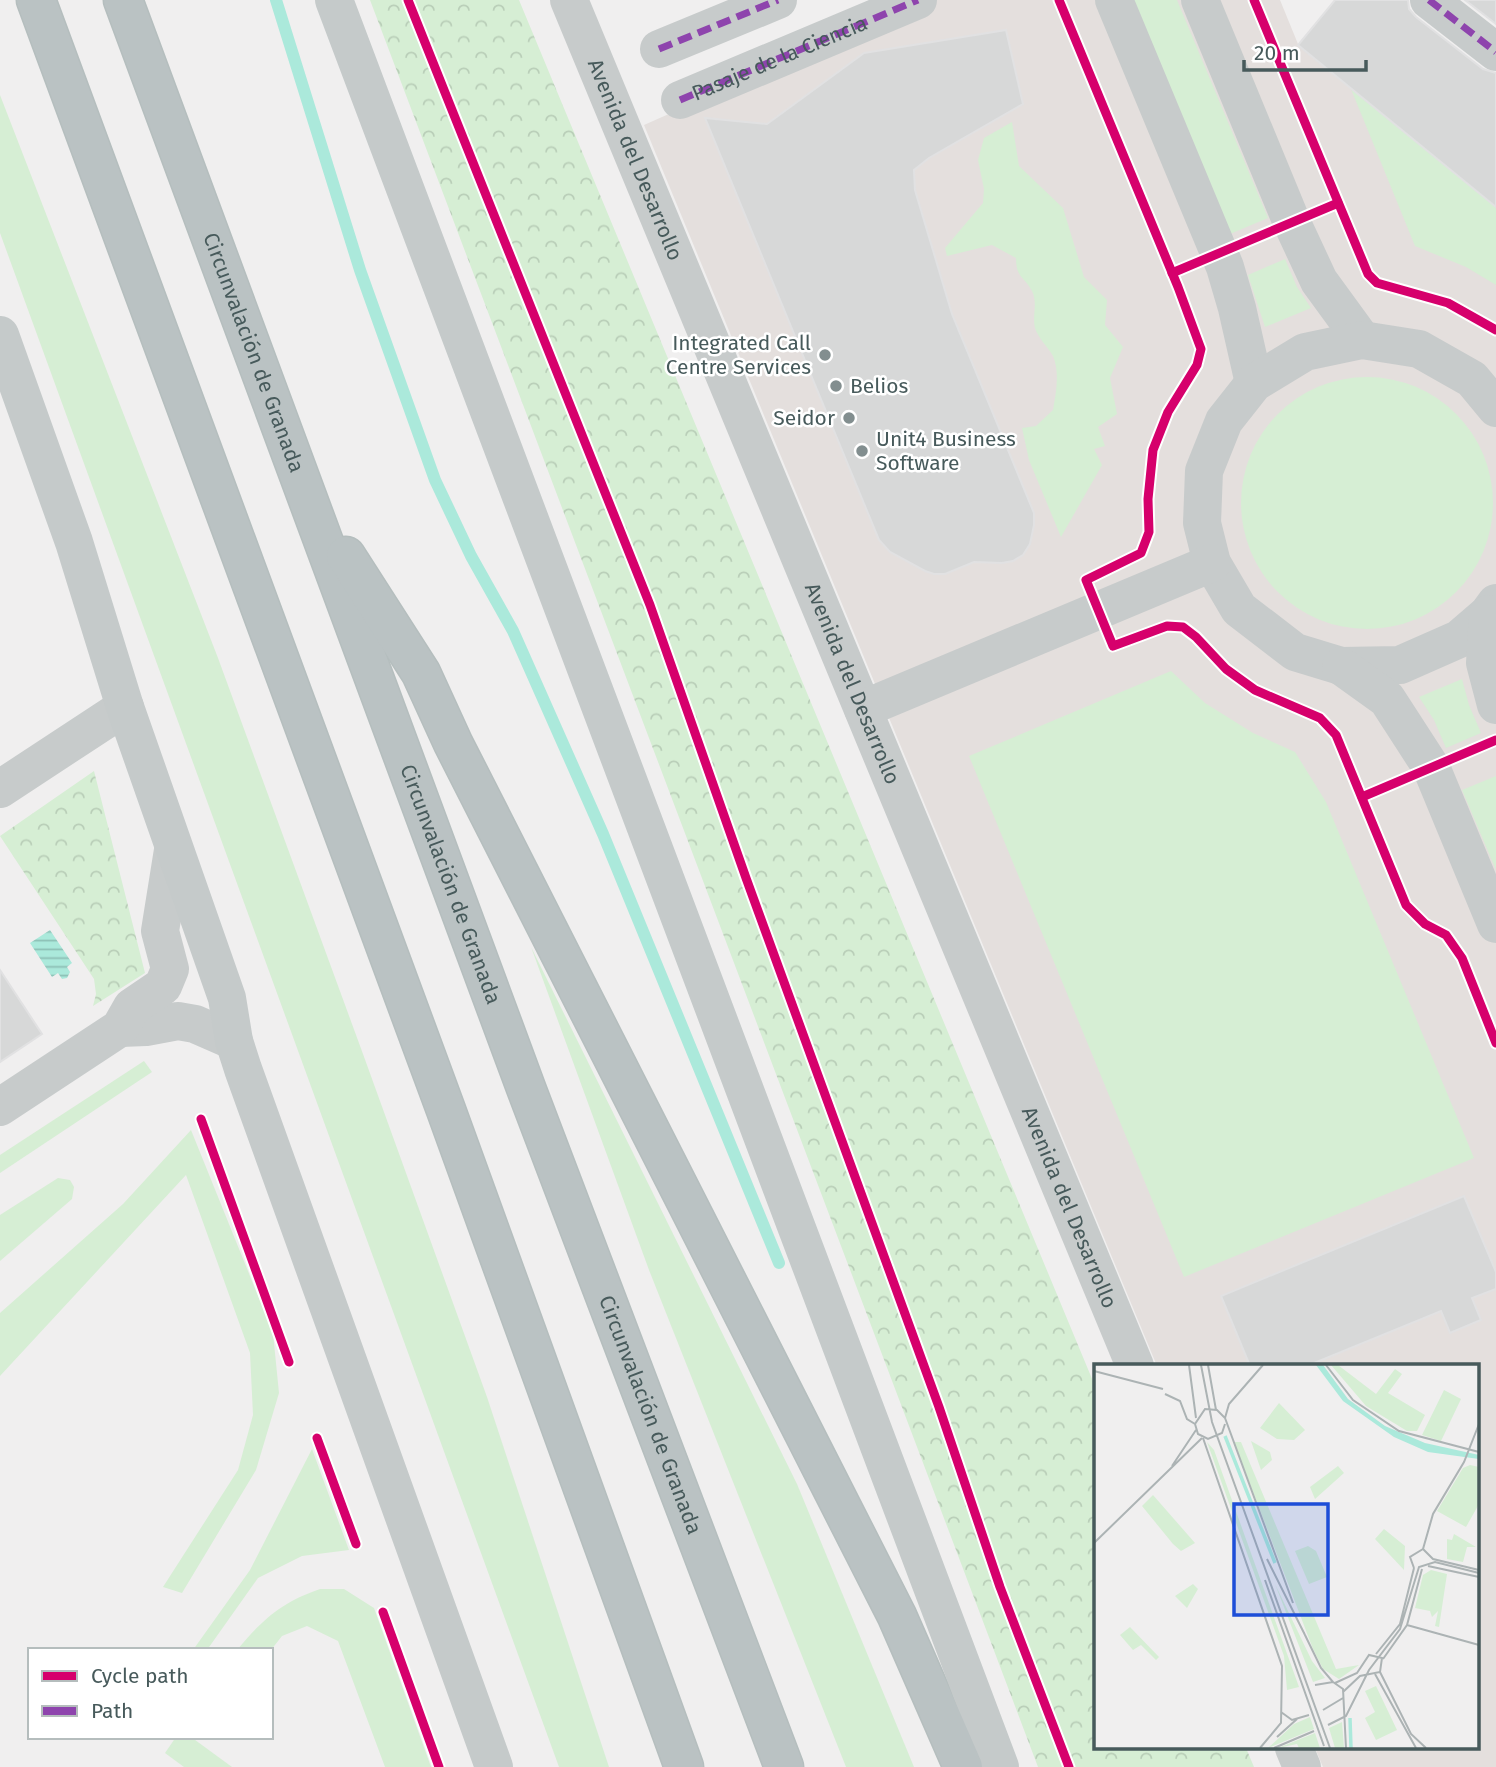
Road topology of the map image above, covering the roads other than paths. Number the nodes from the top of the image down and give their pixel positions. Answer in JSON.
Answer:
{"nodes":[{"id":1,"x":36,"y":0,"type":"edge"},
{"id":2,"x":123,"y":0,"type":"edge"},
{"id":3,"x":334,"y":0,"type":"edge"},
{"id":4,"x":569,"y":0,"type":"edge"},
{"id":5,"x":778,"y":0,"type":"edge"},
{"id":6,"x":918,"y":0,"type":"edge"},
{"id":7,"x":1114,"y":0,"type":"edge"},
{"id":8,"x":1200,"y":0,"type":"edge"},
{"id":9,"x":1429,"y":0,"type":"edge"},
{"id":10,"x":659,"y":49,"type":"dead end"},
{"id":11,"x":1496,"y":52,"type":"edge"},
{"id":12,"x":680,"y":100,"type":"dead end"},
{"id":13,"x":0,"y":335,"type":"edge"},
{"id":14,"x":1362,"y":340,"type":"junction"},
{"id":15,"x":1254,"y":383,"type":"junction"},
{"id":16,"x":1496,"y":408,"type":"edge"},
{"id":17,"x":305,"y":493,"type":"junction"},
{"id":18,"x":1212,"y":563,"type":"junction"},
{"id":19,"x":1492,"y":608,"type":"edge"},
{"id":20,"x":1341,"y":666,"type":"junction"},
{"id":21,"x":1496,"y":705,"type":"edge"},
{"id":22,"x":125,"y":707,"type":"junction"},
{"id":23,"x":863,"y":709,"type":"junction"},
{"id":24,"x":0,"y":789,"type":"edge"},
{"id":25,"x":173,"y":850,"type":"junction"},
{"id":26,"x":1496,"y":924,"type":"edge"},
{"id":27,"x":120,"y":1028,"type":"junction"},
{"id":28,"x":234,"y":1041,"type":"junction"},
{"id":29,"x":0,"y":1107,"type":"edge"},
{"id":30,"x":1134,"y":1364,"type":"edge"},
{"id":31,"x":1295,"y":1750,"type":"edge"},
{"id":32,"x":494,"y":1767,"type":"edge"},
{"id":33,"x":684,"y":1767,"type":"edge"},
{"id":34,"x":784,"y":1767,"type":"edge"},
{"id":35,"x":963,"y":1767,"type":"edge"},
{"id":36,"x":1000,"y":1767,"type":"edge"},
{"id":37,"x":1302,"y":1767,"type":"edge"}],
"edges":[{"from":1,"to":33,"type":"highway"},
{"from":2,"to":17,"type":"highway","name":"Circunvalación de Granada"},
{"from":3,"to":36,"type":"main road"},
{"from":4,"to":23,"type":"street","name":"Avenida del Desarrollo"},
{"from":5,"to":10,"type":"street"},
{"from":6,"to":12,"type":"street","name":"Pasaje de la Ciencia"},
{"from":7,"to":15,"type":"street"},
{"from":8,"to":14,"type":"street"},
{"from":9,"to":11,"type":"street"},
{"from":13,"to":22,"type":"main road"},
{"from":14,"to":15,"type":"street"},
{"from":14,"to":16,"type":"street"},
{"from":15,"to":18,"type":"street"},
{"from":17,"to":34,"type":"highway","name":"Circunvalación de Granada"},
{"from":17,"to":35,"type":"highway"},
{"from":18,"to":20,"type":"street"},
{"from":18,"to":23,"type":"street"},
{"from":19,"to":20,"type":"street"},
{"from":19,"to":21,"type":"street"},
{"from":20,"to":26,"type":"street"},
{"from":22,"to":24,"type":"street"},
{"from":22,"to":25,"type":"main road"},
{"from":23,"to":30,"type":"street","name":"Avenida del Desarrollo"},
{"from":25,"to":27,"type":"street"},
{"from":25,"to":28,"type":"main road"},
{"from":27,"to":28,"type":"street"},
{"from":27,"to":29,"type":"street"},
{"from":28,"to":32,"type":"main road"},
{"from":31,"to":37,"type":"street"}]}
